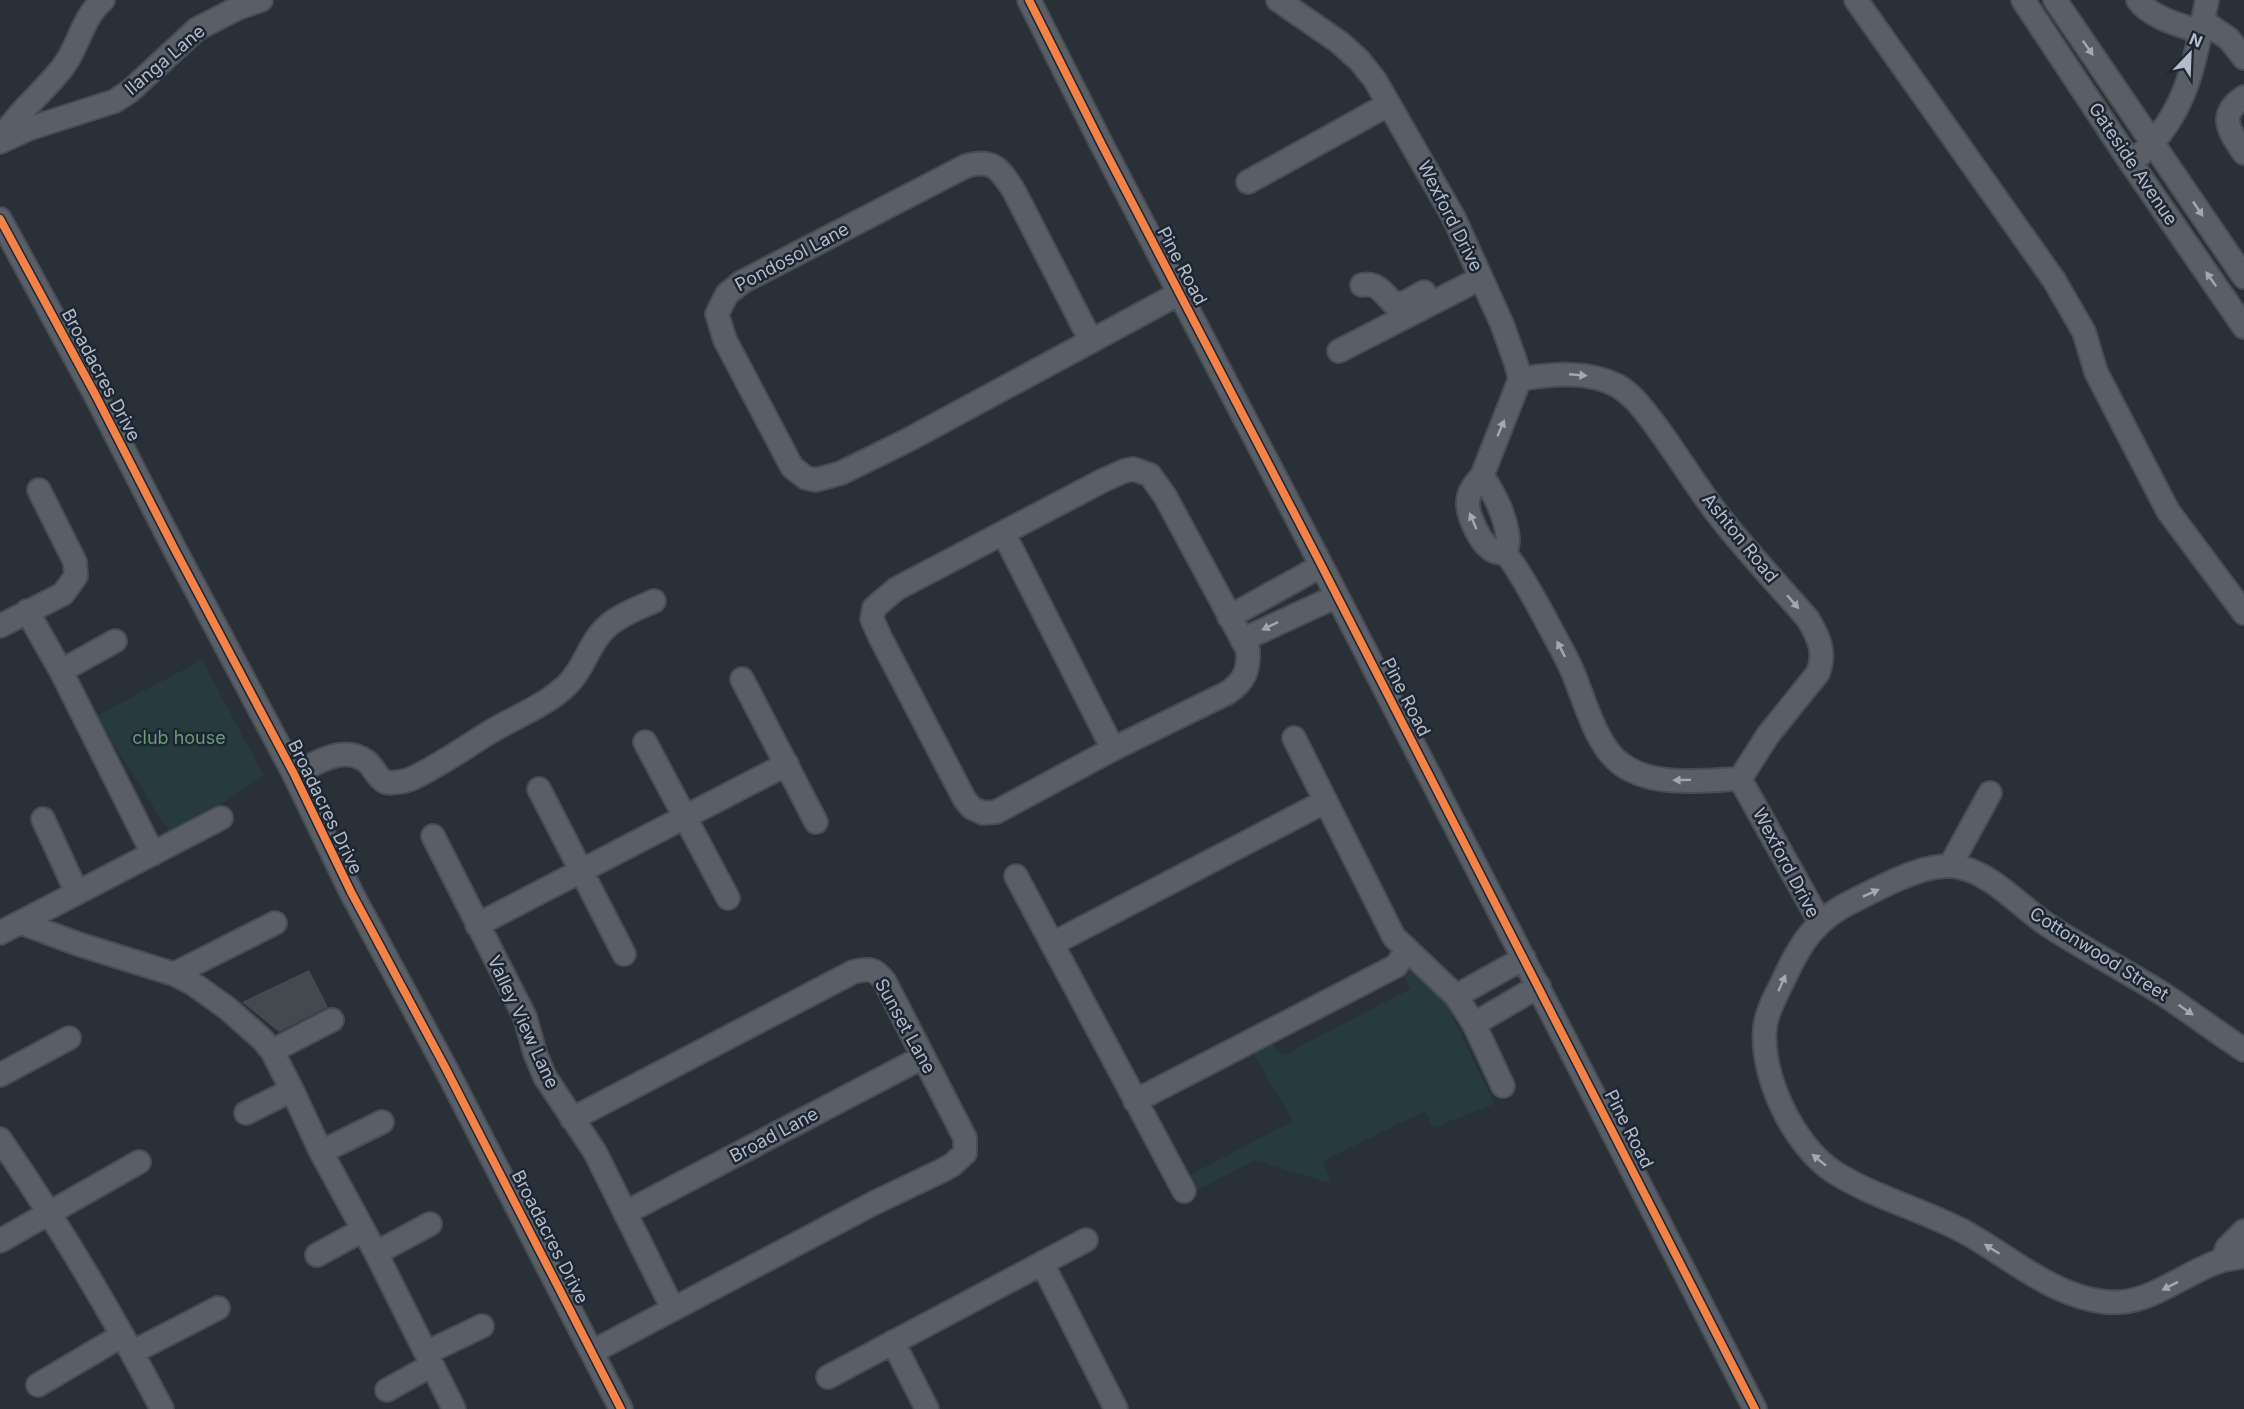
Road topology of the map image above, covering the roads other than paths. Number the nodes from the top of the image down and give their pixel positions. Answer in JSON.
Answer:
{"nodes":[{"id":1,"x":103,"y":0,"type":"edge"},
{"id":2,"x":261,"y":0,"type":"edge"},
{"id":3,"x":1029,"y":0,"type":"edge"},
{"id":4,"x":1278,"y":0,"type":"edge"},
{"id":5,"x":1856,"y":0,"type":"edge"},
{"id":6,"x":2023,"y":0,"type":"edge"},
{"id":7,"x":2055,"y":0,"type":"edge"},
{"id":8,"x":2138,"y":0,"type":"edge"},
{"id":9,"x":2203,"y":18,"type":"edge"},
{"id":10,"x":2244,"y":58,"type":"edge"},
{"id":11,"x":2244,"y":97,"type":"edge"},
{"id":12,"x":1389,"y":104,"type":"junction"},
{"id":13,"x":2178,"y":109,"type":"junction"},
{"id":14,"x":0,"y":141,"type":"edge"},
{"id":15,"x":2152,"y":144,"type":"junction"},
{"id":16,"x":2244,"y":153,"type":"edge"},
{"id":17,"x":2131,"y":163,"type":"junction"},
{"id":18,"x":2172,"y":172,"type":"junction"},
{"id":19,"x":1248,"y":182,"type":"dead end"},
{"id":20,"x":0,"y":219,"type":"edge"},
{"id":21,"x":1478,"y":270,"type":"junction"},
{"id":22,"x":2244,"y":277,"type":"edge"},
{"id":23,"x":1362,"y":285,"type":"dead end"},
{"id":24,"x":1180,"y":293,"type":"junction"},
{"id":25,"x":2244,"y":327,"type":"edge"},
{"id":26,"x":1091,"y":341,"type":"junction"},
{"id":27,"x":1339,"y":351,"type":"dead end"},
{"id":28,"x":1520,"y":380,"type":"junction"},
{"id":29,"x":39,"y":490,"type":"dead end"},
{"id":30,"x":1004,"y":534,"type":"junction"},
{"id":31,"x":1322,"y":566,"type":"junction"},
{"id":32,"x":1336,"y":596,"type":"junction"},
{"id":33,"x":654,"y":601,"type":"dead end"},
{"id":34,"x":27,"y":612,"type":"junction"},
{"id":35,"x":2244,"y":613,"type":"edge"},
{"id":36,"x":1229,"y":617,"type":"junction"},
{"id":37,"x":0,"y":626,"type":"edge"},
{"id":38,"x":115,"y":640,"type":"dead end"},
{"id":39,"x":1242,"y":640,"type":"junction"},
{"id":40,"x":61,"y":671,"type":"junction"},
{"id":41,"x":742,"y":679,"type":"dead end"},
{"id":42,"x":1294,"y":738,"type":"dead end"},
{"id":43,"x":645,"y":742,"type":"dead end"},
{"id":44,"x":1113,"y":749,"type":"junction"},
{"id":45,"x":787,"y":764,"type":"junction"},
{"id":46,"x":294,"y":774,"type":"junction"},
{"id":47,"x":1740,"y":779,"type":"junction"},
{"id":48,"x":539,"y":789,"type":"dead end"},
{"id":49,"x":1990,"y":793,"type":"dead end"},
{"id":50,"x":1326,"y":801,"type":"junction"},
{"id":51,"x":221,"y":818,"type":"dead end"},
{"id":52,"x":685,"y":818,"type":"junction"},
{"id":53,"x":43,"y":819,"type":"dead end"},
{"id":54,"x":816,"y":822,"type":"dead end"},
{"id":55,"x":433,"y":836,"type":"dead end"},
{"id":56,"x":153,"y":854,"type":"junction"},
{"id":57,"x":1950,"y":866,"type":"junction"},
{"id":58,"x":582,"y":872,"type":"junction"},
{"id":59,"x":1016,"y":876,"type":"dead end"},
{"id":60,"x":77,"y":893,"type":"junction"},
{"id":61,"x":728,"y":898,"type":"dead end"},
{"id":62,"x":1820,"y":922,"type":"junction"},
{"id":63,"x":22,"y":923,"type":"junction"},
{"id":64,"x":275,"y":923,"type":"dead end"},
{"id":65,"x":477,"y":925,"type":"junction"},
{"id":66,"x":0,"y":933,"type":"edge"},
{"id":67,"x":1052,"y":944,"type":"junction"},
{"id":68,"x":1407,"y":950,"type":"junction"},
{"id":69,"x":624,"y":954,"type":"dead end"},
{"id":70,"x":1524,"y":958,"type":"junction"},
{"id":71,"x":174,"y":974,"type":"junction"},
{"id":72,"x":1539,"y":987,"type":"junction"},
{"id":73,"x":1456,"y":996,"type":"junction"},
{"id":74,"x":332,"y":1020,"type":"dead end"},
{"id":75,"x":1474,"y":1024,"type":"junction"},
{"id":76,"x":69,"y":1038,"type":"dead end"},
{"id":77,"x":2244,"y":1050,"type":"edge"},
{"id":78,"x":272,"y":1051,"type":"junction"},
{"id":79,"x":923,"y":1057,"type":"junction"},
{"id":80,"x":0,"y":1075,"type":"edge"},
{"id":81,"x":1503,"y":1086,"type":"dead end"},
{"id":82,"x":292,"y":1090,"type":"junction"},
{"id":83,"x":1136,"y":1101,"type":"junction"},
{"id":84,"x":246,"y":1113,"type":"dead end"},
{"id":85,"x":572,"y":1119,"type":"junction"},
{"id":86,"x":382,"y":1122,"type":"dead end"},
{"id":87,"x":0,"y":1139,"type":"edge"},
{"id":88,"x":321,"y":1152,"type":"junction"},
{"id":89,"x":139,"y":1162,"type":"dead end"},
{"id":90,"x":1184,"y":1191,"type":"dead end"},
{"id":91,"x":49,"y":1212,"type":"junction"},
{"id":92,"x":625,"y":1213,"type":"junction"},
{"id":93,"x":430,"y":1224,"type":"dead end"},
{"id":94,"x":363,"y":1230,"type":"junction"},
{"id":95,"x":2244,"y":1231,"type":"edge"},
{"id":96,"x":1086,"y":1240,"type":"dead end"},
{"id":97,"x":0,"y":1241,"type":"edge"},
{"id":98,"x":376,"y":1253,"type":"junction"},
{"id":99,"x":317,"y":1255,"type":"dead end"},
{"id":100,"x":2233,"y":1258,"type":"edge"},
{"id":101,"x":1042,"y":1263,"type":"junction"},
{"id":102,"x":218,"y":1308,"type":"dead end"},
{"id":103,"x":673,"y":1309,"type":"junction"},
{"id":104,"x":482,"y":1326,"type":"dead end"},
{"id":105,"x":893,"y":1342,"type":"junction"},
{"id":106,"x":127,"y":1344,"type":"junction"},
{"id":107,"x":592,"y":1353,"type":"junction"},
{"id":108,"x":429,"y":1359,"type":"junction"},
{"id":109,"x":828,"y":1377,"type":"dead end"},
{"id":110,"x":38,"y":1385,"type":"dead end"},
{"id":111,"x":387,"y":1390,"type":"dead end"},
{"id":112,"x":162,"y":1409,"type":"edge"},
{"id":113,"x":454,"y":1409,"type":"edge"},
{"id":114,"x":621,"y":1409,"type":"edge"},
{"id":115,"x":927,"y":1409,"type":"edge"},
{"id":116,"x":1116,"y":1409,"type":"edge"},
{"id":117,"x":1755,"y":1409,"type":"edge"}],
"edges":[{"from":1,"to":14,"type":"street","name":"Ilanga Lane"},
{"from":2,"to":14,"type":"street","name":"Ilanga Lane"},
{"from":3,"to":24,"type":"street","name":"Pine Road"},
{"from":4,"to":12,"type":"street","name":"Wexford Drive"},
{"from":5,"to":35,"type":"street"},
{"from":6,"to":17,"type":"street","name":"Gateside Avenue"},
{"from":7,"to":15,"type":"street","name":"Gateside Avenue","one_way":true},
{"from":8,"to":9,"type":"street"},
{"from":9,"to":10,"type":"street"},
{"from":9,"to":13,"type":"street"},
{"from":11,"to":16,"type":"street"},
{"from":12,"to":19,"type":"street"},
{"from":12,"to":21,"type":"street","name":"Wexford Drive"},
{"from":13,"to":15,"type":"street"},
{"from":13,"to":18,"type":"street"},
{"from":15,"to":17,"type":"street"},
{"from":15,"to":18,"type":"street","name":"Gateside Avenue"},
{"from":25,"to":17,"type":"street","name":"Gateside Avenue","one_way":true},
{"from":18,"to":22,"type":"street","name":"Gateside Avenue","one_way":true},
{"from":20,"to":46,"type":"street","name":"Broadacres Drive"},
{"from":21,"to":23,"type":"street"},
{"from":21,"to":27,"type":"street"},
{"from":21,"to":28,"type":"street","name":"Wexford Drive"},
{"from":24,"to":26,"type":"street","name":"Pondosol Lane"},
{"from":24,"to":31,"type":"street","name":"Pine Road"},
{"from":26,"to":26,"type":"street","name":"Pondosol Lane"},
{"from":47,"to":28,"type":"street","one_way":true},
{"from":28,"to":47,"type":"street","name":"Ashton Road","one_way":true},
{"from":29,"to":34,"type":"street"},
{"from":30,"to":36,"type":"street"},
{"from":30,"to":44,"type":"street"},
{"from":30,"to":44,"type":"street"},
{"from":31,"to":32,"type":"street","name":"Pine Road"},
{"from":31,"to":36,"type":"street"},
{"from":32,"to":39,"type":"street","one_way":true},
{"from":32,"to":70,"type":"street","name":"Pine Road"},
{"from":33,"to":46,"type":"street"},
{"from":34,"to":37,"type":"street"},
{"from":34,"to":40,"type":"street"},
{"from":36,"to":39,"type":"street"},
{"from":38,"to":40,"type":"street"},
{"from":39,"to":44,"type":"street"},
{"from":40,"to":56,"type":"street"},
{"from":41,"to":45,"type":"street"},
{"from":42,"to":50,"type":"street"},
{"from":43,"to":52,"type":"street"},
{"from":45,"to":52,"type":"street"},
{"from":45,"to":54,"type":"street"},
{"from":46,"to":107,"type":"street","name":"Broadacres Drive"},
{"from":47,"to":62,"type":"street","name":"Wexford Drive"},
{"from":48,"to":58,"type":"street"},
{"from":49,"to":57,"type":"street"},
{"from":50,"to":67,"type":"street"},
{"from":50,"to":68,"type":"street"},
{"from":51,"to":56,"type":"street"},
{"from":52,"to":58,"type":"street"},
{"from":52,"to":61,"type":"street"},
{"from":53,"to":60,"type":"street"},
{"from":55,"to":65,"type":"street","name":"Valley View Lane"},
{"from":56,"to":60,"type":"street"},
{"from":62,"to":57,"type":"street","name":"Cottonwood Street","one_way":true},
{"from":57,"to":77,"type":"street","name":"Cottonwood Street","one_way":true},
{"from":58,"to":65,"type":"street"},
{"from":58,"to":69,"type":"street"},
{"from":59,"to":67,"type":"street"},
{"from":60,"to":63,"type":"street"},
{"from":100,"to":62,"type":"street","name":"Wexford Drive","one_way":true},
{"from":63,"to":66,"type":"street"},
{"from":63,"to":71,"type":"street"},
{"from":64,"to":71,"type":"street"},
{"from":65,"to":85,"type":"street","name":"Valley View Lane"},
{"from":67,"to":83,"type":"street"},
{"from":68,"to":73,"type":"street"},
{"from":68,"to":83,"type":"street"},
{"from":70,"to":72,"type":"street","name":"Pine Road"},
{"from":70,"to":73,"type":"street"},
{"from":71,"to":78,"type":"street"},
{"from":72,"to":75,"type":"street"},
{"from":72,"to":117,"type":"street","name":"Pine Road"},
{"from":73,"to":75,"type":"street"},
{"from":74,"to":78,"type":"street"},
{"from":75,"to":81,"type":"street"},
{"from":76,"to":80,"type":"street"},
{"from":78,"to":82,"type":"street"},
{"from":79,"to":85,"type":"street","name":"Sunset Lane"},
{"from":79,"to":92,"type":"street","name":"Broad Lane"},
{"from":79,"to":103,"type":"street","name":"Sunset Lane"},
{"from":82,"to":84,"type":"street"},
{"from":82,"to":88,"type":"street"},
{"from":83,"to":90,"type":"street"},
{"from":85,"to":92,"type":"street"},
{"from":86,"to":88,"type":"street"},
{"from":87,"to":91,"type":"street"},
{"from":88,"to":94,"type":"street"},
{"from":89,"to":91,"type":"street"},
{"from":91,"to":97,"type":"street"},
{"from":91,"to":106,"type":"street"},
{"from":92,"to":103,"type":"street"},
{"from":93,"to":98,"type":"street"},
{"from":94,"to":98,"type":"street"},
{"from":94,"to":99,"type":"street"},
{"from":95,"to":100,"type":"street","name":"Wexford Drive"},
{"from":96,"to":101,"type":"street"},
{"from":98,"to":108,"type":"street"},
{"from":101,"to":105,"type":"street"},
{"from":101,"to":116,"type":"street"},
{"from":102,"to":106,"type":"street"},
{"from":103,"to":107,"type":"street","name":"Sunset Lane"},
{"from":104,"to":108,"type":"street"},
{"from":105,"to":109,"type":"street"},
{"from":105,"to":115,"type":"street"},
{"from":106,"to":110,"type":"street"},
{"from":106,"to":112,"type":"street"},
{"from":107,"to":114,"type":"street","name":"Broadacres Drive"},
{"from":108,"to":111,"type":"street"},
{"from":108,"to":113,"type":"street"}]}
